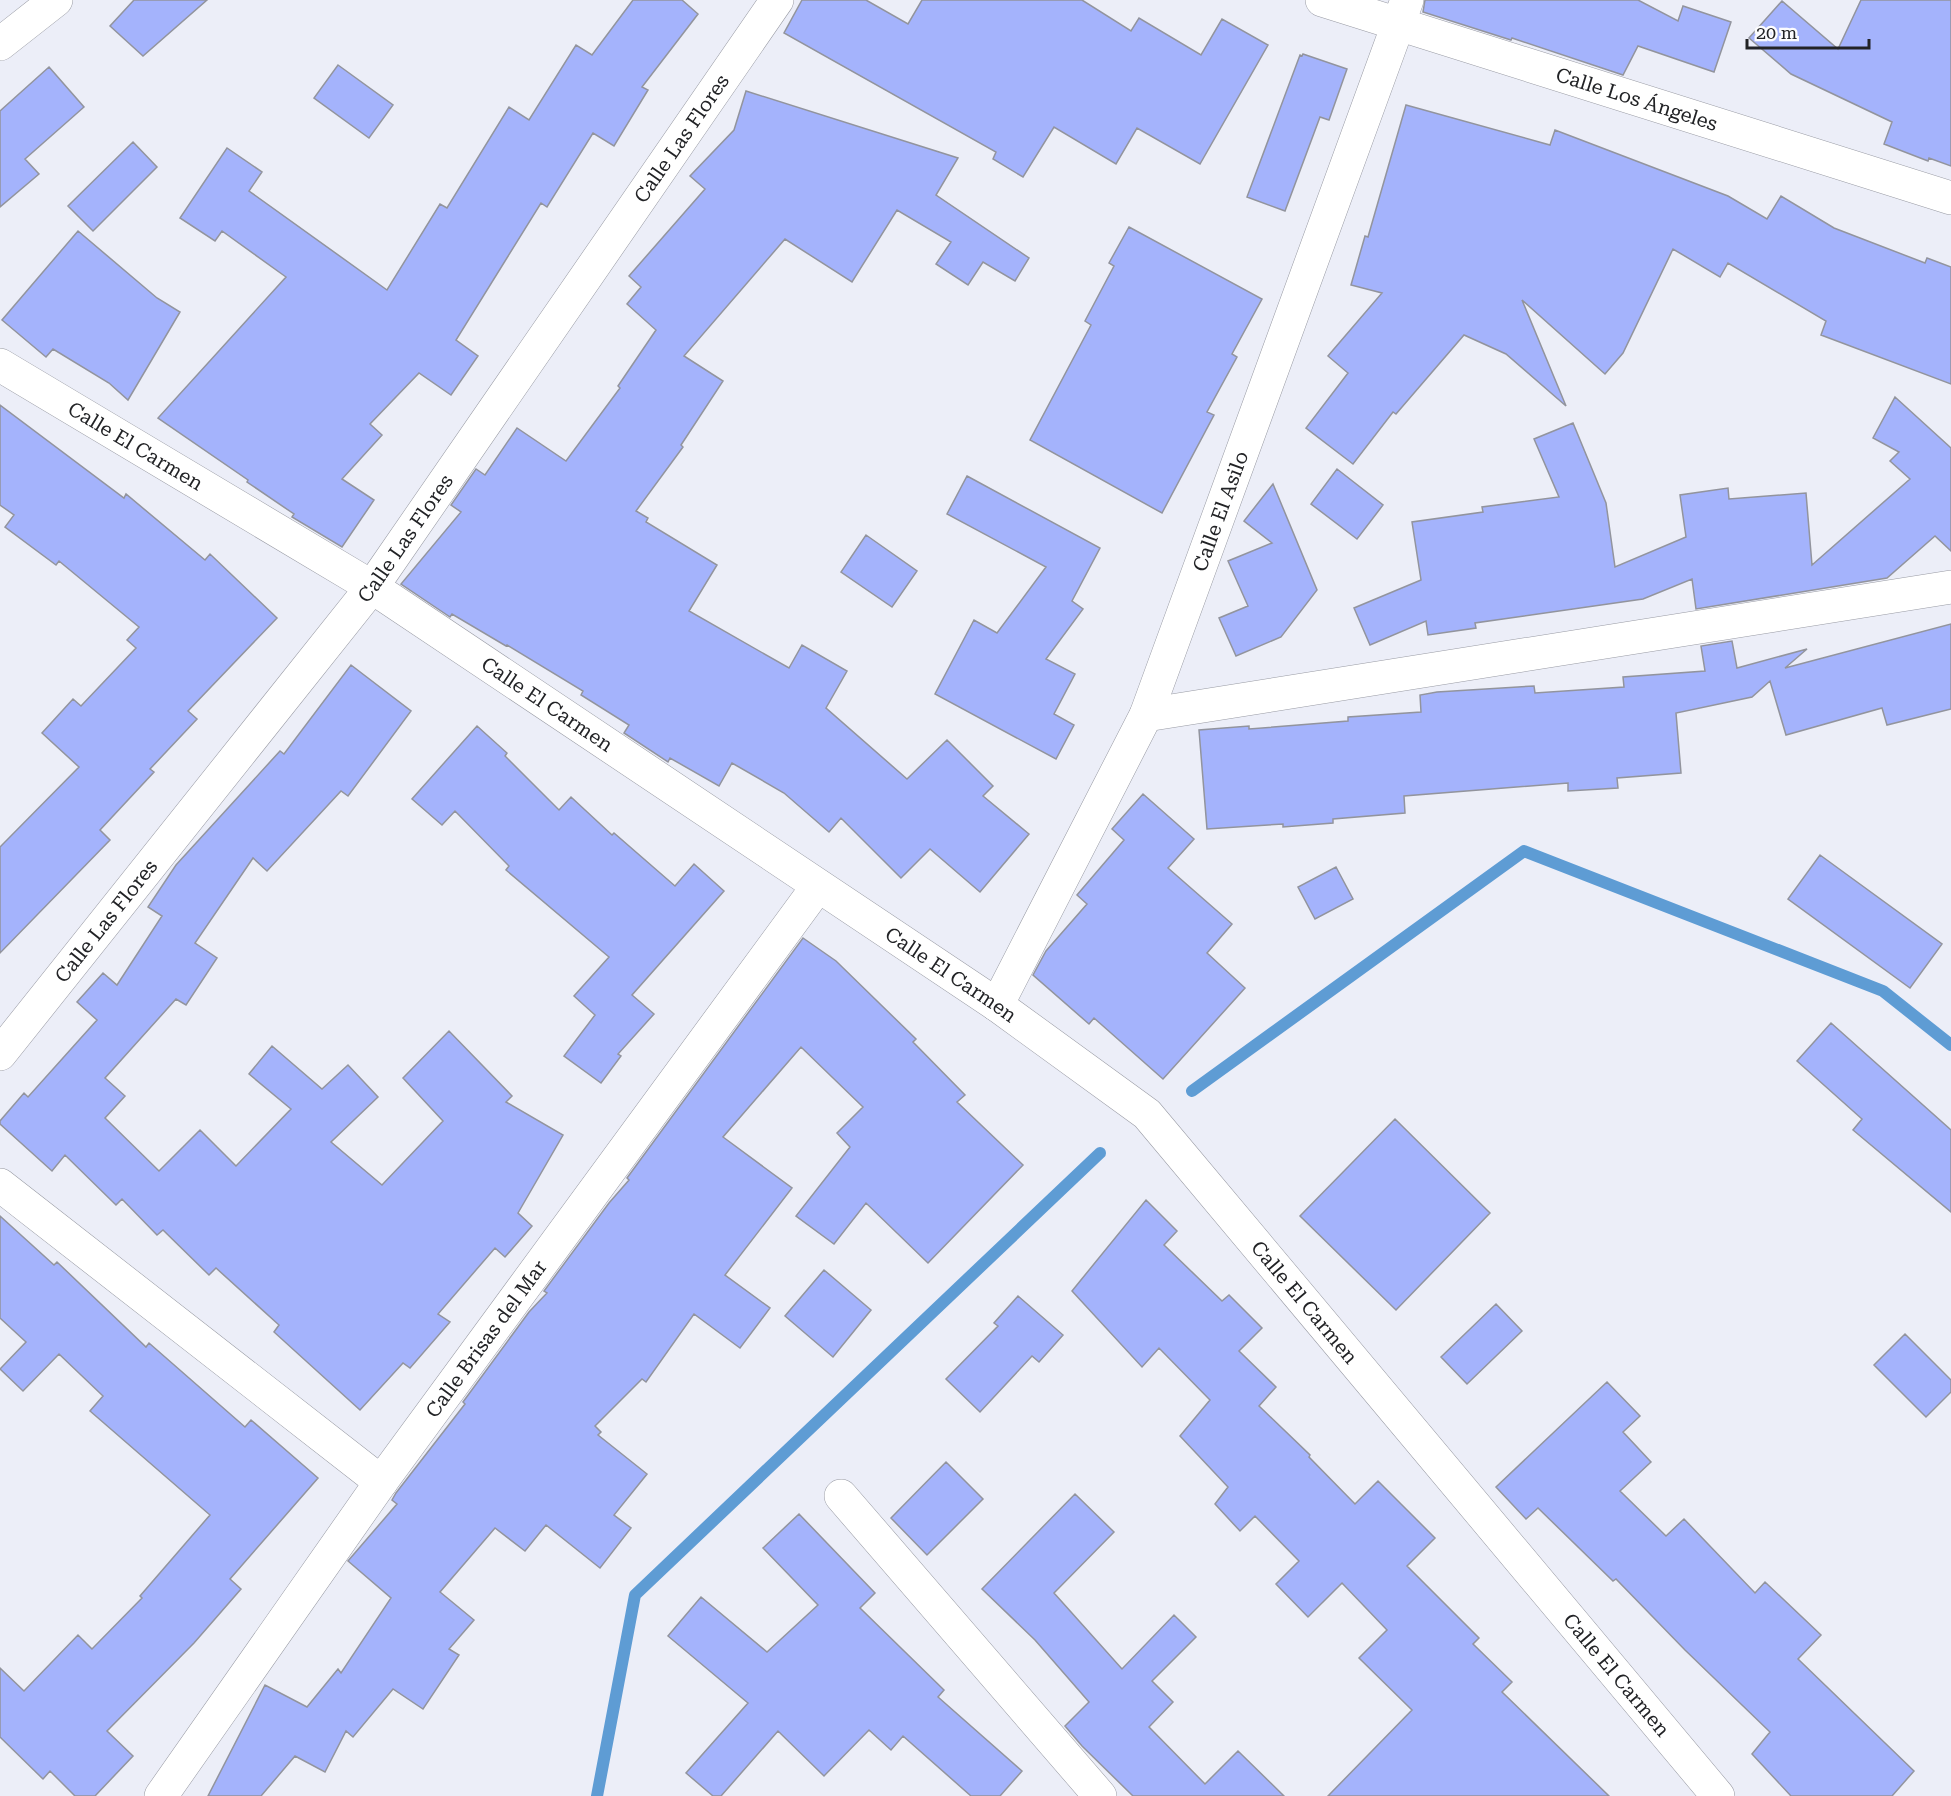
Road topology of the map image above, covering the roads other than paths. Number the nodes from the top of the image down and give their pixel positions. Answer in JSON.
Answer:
{"nodes":[{"id":1,"x":56,"y":0,"type":"edge"},
{"id":2,"x":777,"y":0,"type":"edge"},
{"id":3,"x":1322,"y":0,"type":"edge"},
{"id":4,"x":1403,"y":12,"type":"edge"},
{"id":5,"x":0,"y":44,"type":"edge"},
{"id":6,"x":1951,"y":198,"type":"edge"},
{"id":7,"x":0,"y":365,"type":"edge"},
{"id":8,"x":1951,"y":586,"type":"edge"},
{"id":9,"x":372,"y":587,"type":"junction"},
{"id":10,"x":1146,"y":715,"type":"junction"},
{"id":11,"x":818,"y":886,"type":"junction"},
{"id":12,"x":997,"y":1005,"type":"junction"},
{"id":13,"x":0,"y":1054,"type":"edge"},
{"id":14,"x":0,"y":1185,"type":"edge"},
{"id":15,"x":381,"y":1482,"type":"junction"},
{"id":16,"x":841,"y":1496,"type":"dead end"},
{"id":17,"x":161,"y":1796,"type":"edge"},
{"id":18,"x":1100,"y":1796,"type":"edge"},
{"id":19,"x":1718,"y":1796,"type":"edge"}],
"edges":[{"from":1,"to":5,"type":"street"},
{"from":2,"to":9,"type":"street","name":"Calle Las Flores"},
{"from":3,"to":4,"type":"street","name":"Calle Los Ángeles"},
{"from":4,"to":6,"type":"street","name":"Calle Los Ángeles"},
{"from":4,"to":10,"type":"street","name":"Calle El Asilo"},
{"from":7,"to":9,"type":"street","name":"Calle El Carmen"},
{"from":8,"to":10,"type":"street"},
{"from":9,"to":11,"type":"street","name":"Calle El Carmen"},
{"from":9,"to":13,"type":"street","name":"Calle Las Flores"},
{"from":10,"to":12,"type":"street","name":"Calle El Asilo"},
{"from":11,"to":12,"type":"street","name":"Calle El Carmen"},
{"from":11,"to":15,"type":"street","name":"Calle Brisas del Mar"},
{"from":12,"to":19,"type":"street","name":"Calle El Carmen"},
{"from":14,"to":15,"type":"street"},
{"from":15,"to":17,"type":"street","name":"Calle Brisas del Mar"},
{"from":16,"to":18,"type":"street"}]}
